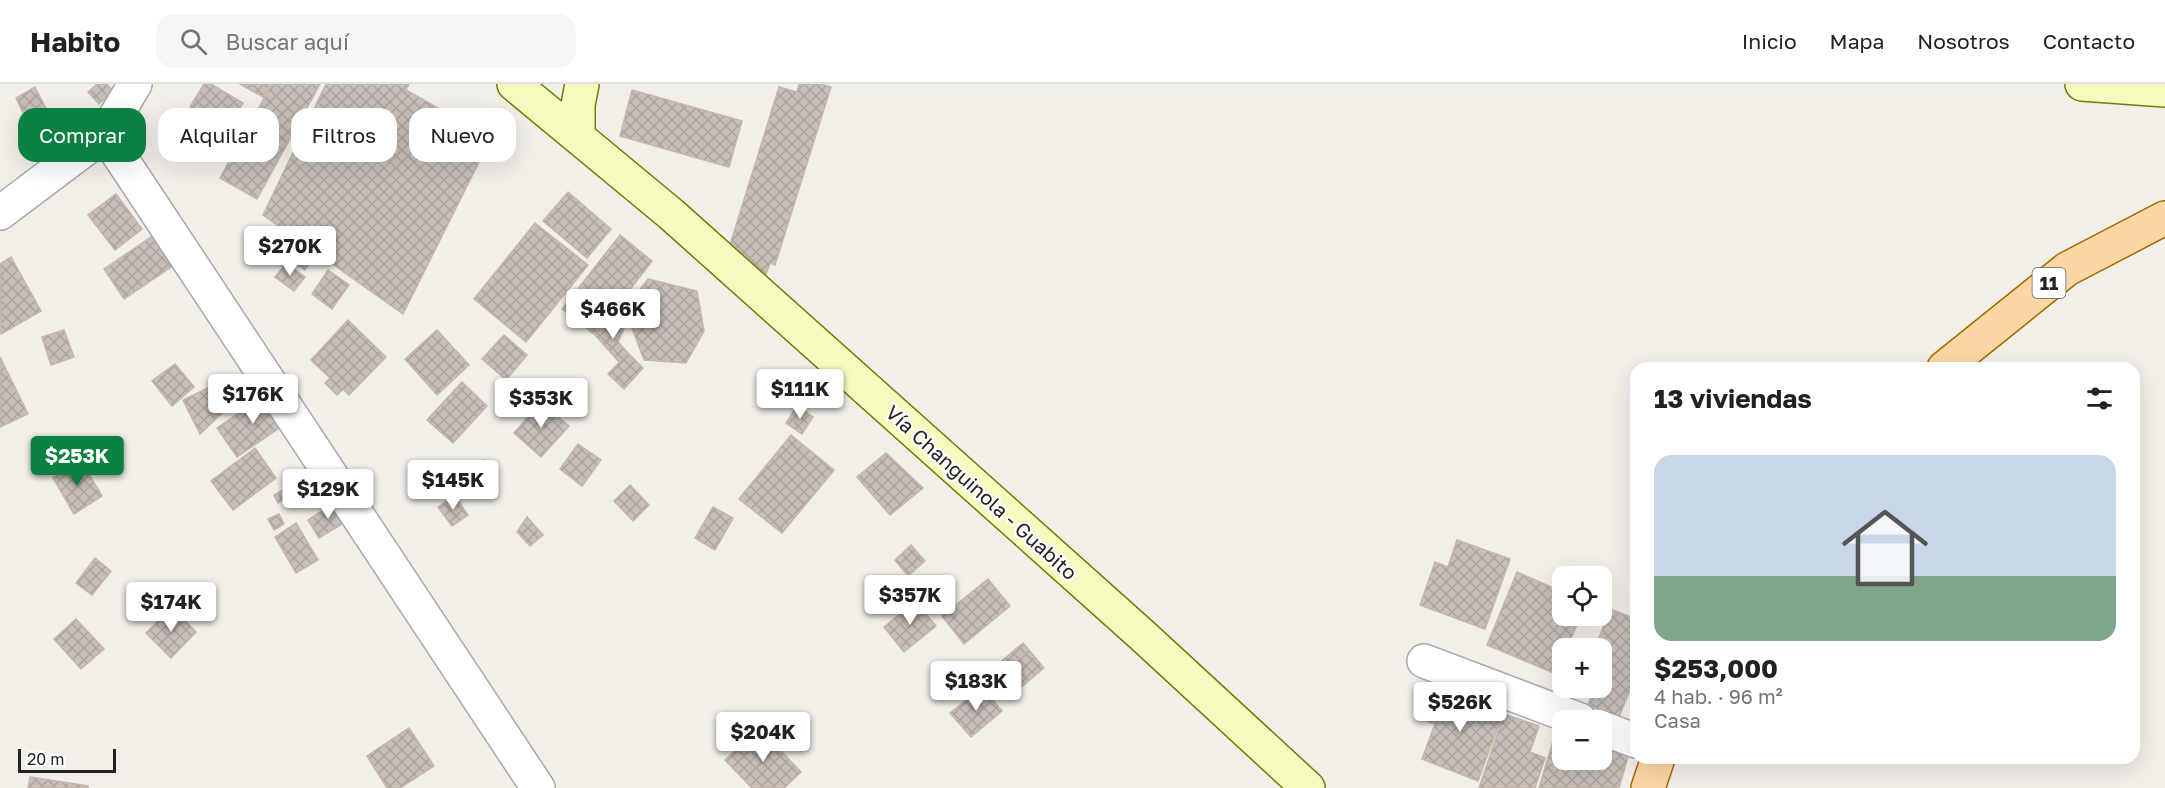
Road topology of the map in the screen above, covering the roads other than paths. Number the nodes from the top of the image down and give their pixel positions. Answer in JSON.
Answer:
{"nodes":[{"id":1,"x":135,"y":84,"type":"edge"},
{"id":2,"x":514,"y":84,"type":"edge"},
{"id":3,"x":582,"y":84,"type":"edge"},
{"id":4,"x":2082,"y":84,"type":"edge"},
{"id":5,"x":2165,"y":90,"type":"edge"},
{"id":6,"x":121,"y":108,"type":"edge"},
{"id":7,"x":578,"y":136,"type":"junction"},
{"id":8,"x":68,"y":162,"type":"edge"},
{"id":9,"x":124,"y":162,"type":"edge"},
{"id":10,"x":0,"y":213,"type":"edge"},
{"id":11,"x":2165,"y":218,"type":"edge"},
{"id":12,"x":1951,"y":362,"type":"edge"},
{"id":13,"x":1424,"y":661,"type":"dead end"},
{"id":14,"x":1554,"y":710,"type":"edge"},
{"id":15,"x":1612,"y":732,"type":"edge"},
{"id":16,"x":1630,"y":739,"type":"edge"},
{"id":17,"x":1656,"y":764,"type":"edge"},
{"id":18,"x":538,"y":788,"type":"edge"},
{"id":19,"x":1308,"y":788,"type":"edge"},
{"id":20,"x":1648,"y":788,"type":"edge"}],
"edges":[{"from":1,"to":6,"type":"street"},
{"from":2,"to":7,"type":"street","name":"Vía Changuinola - Guabito"},
{"from":3,"to":7,"type":"street"},
{"from":4,"to":5,"type":"street"},
{"from":7,"to":19,"type":"street","name":"Vía Changuinola - Guabito"},
{"from":8,"to":10,"type":"street"},
{"from":9,"to":18,"type":"street"},
{"from":11,"to":12,"type":"main road","number":"11"},
{"from":13,"to":14,"type":"street"},
{"from":15,"to":16,"type":"street"},
{"from":17,"to":20,"type":"main road"}]}
